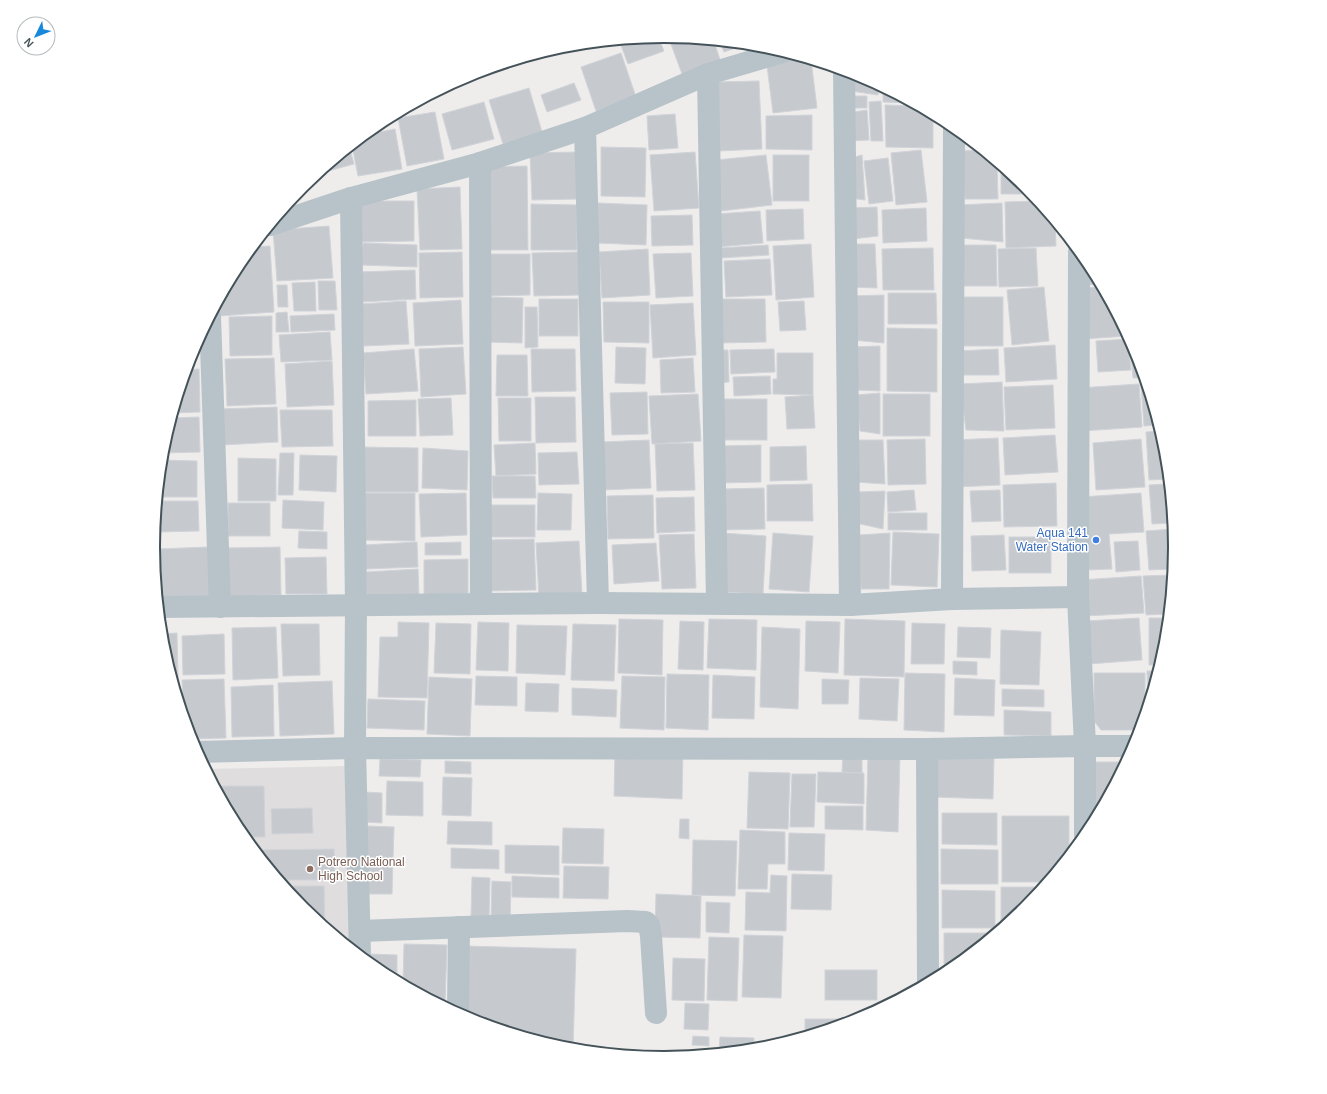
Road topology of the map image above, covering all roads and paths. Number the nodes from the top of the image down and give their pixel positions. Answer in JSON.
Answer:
{"nodes":[{"id":1,"x":772,"y":55,"type":"edge"},
{"id":2,"x":708,"y":74,"type":"junction"},
{"id":3,"x":844,"y":77,"type":"edge"},
{"id":4,"x":585,"y":128,"type":"junction"},
{"id":5,"x":954,"y":135,"type":"edge"},
{"id":6,"x":480,"y":163,"type":"junction"},
{"id":7,"x":351,"y":198,"type":"junction"},
{"id":8,"x":279,"y":222,"type":"edge"},
{"id":9,"x":1079,"y":262,"type":"edge"},
{"id":10,"x":210,"y":326,"type":"edge"},
{"id":11,"x":1078,"y":597,"type":"junction"},
{"id":12,"x":952,"y":599,"type":"junction"},
{"id":13,"x":598,"y":602,"type":"junction"},
{"id":14,"x":717,"y":603,"type":"junction"},
{"id":15,"x":481,"y":604,"type":"junction"},
{"id":16,"x":356,"y":605,"type":"junction"},
{"id":17,"x":850,"y":605,"type":"junction"},
{"id":18,"x":163,"y":607,"type":"edge"},
{"id":19,"x":220,"y":607,"type":"junction"},
{"id":20,"x":1085,"y":746,"type":"junction"},
{"id":21,"x":1126,"y":746,"type":"edge"},
{"id":22,"x":355,"y":748,"type":"junction"},
{"id":23,"x":927,"y":749,"type":"junction"},
{"id":24,"x":203,"y":752,"type":"edge"},
{"id":25,"x":1085,"y":824,"type":"edge"},
{"id":26,"x":459,"y":927,"type":"junction"},
{"id":27,"x":360,"y":930,"type":"junction"},
{"id":28,"x":360,"y":949,"type":"edge"},
{"id":29,"x":928,"y":975,"type":"edge"},
{"id":30,"x":458,"y":1007,"type":"edge"},
{"id":31,"x":656,"y":1013,"type":"dead end"}],
"edges":[{"from":1,"to":2,"type":"street"},
{"from":2,"to":4,"type":"street"},
{"from":2,"to":14,"type":"street"},
{"from":3,"to":17,"type":"street"},
{"from":4,"to":6,"type":"street"},
{"from":4,"to":13,"type":"street"},
{"from":5,"to":12,"type":"street"},
{"from":6,"to":7,"type":"street"},
{"from":6,"to":15,"type":"street"},
{"from":7,"to":8,"type":"street"},
{"from":7,"to":16,"type":"street"},
{"from":9,"to":11,"type":"street"},
{"from":10,"to":19,"type":"street"},
{"from":11,"to":12,"type":"street"},
{"from":11,"to":20,"type":"street"},
{"from":12,"to":17,"type":"street"},
{"from":13,"to":14,"type":"street"},
{"from":13,"to":15,"type":"street"},
{"from":14,"to":17,"type":"street"},
{"from":15,"to":16,"type":"street"},
{"from":16,"to":19,"type":"street"},
{"from":16,"to":22,"type":"street"},
{"from":18,"to":19,"type":"street"},
{"from":20,"to":21,"type":"street"},
{"from":20,"to":23,"type":"street"},
{"from":20,"to":25,"type":"street"},
{"from":22,"to":23,"type":"street"},
{"from":22,"to":24,"type":"street"},
{"from":22,"to":27,"type":"street"},
{"from":23,"to":29,"type":"street"},
{"from":26,"to":27,"type":"street"},
{"from":26,"to":30,"type":"street"},
{"from":26,"to":31,"type":"street"},
{"from":27,"to":28,"type":"street"}]}
